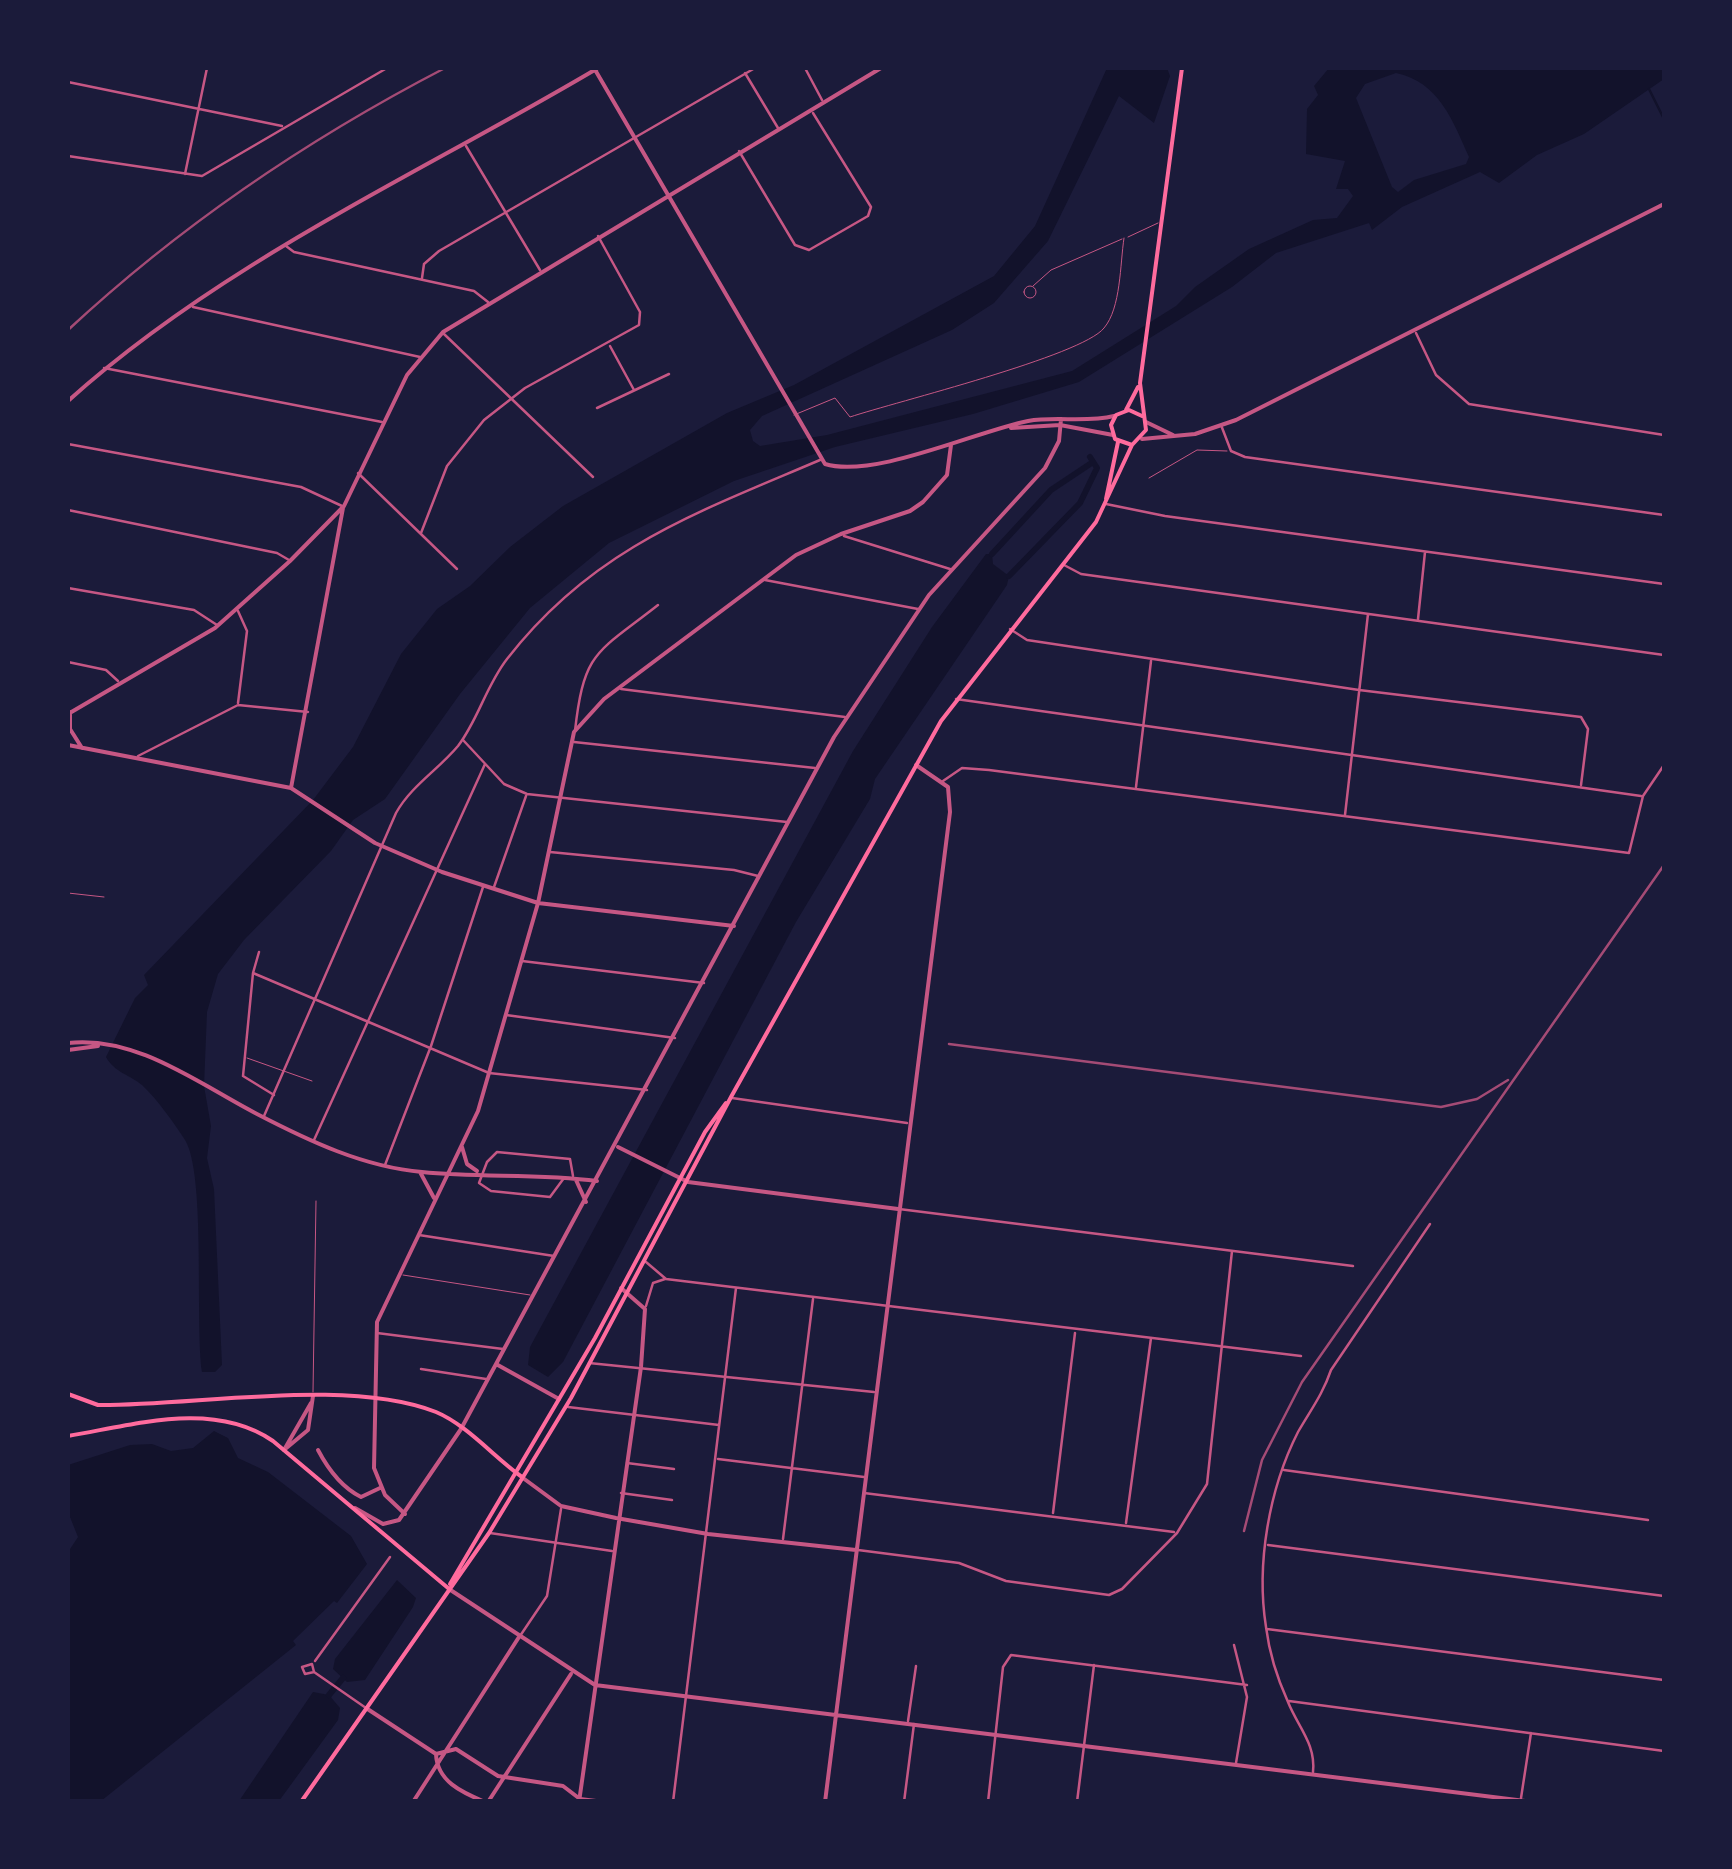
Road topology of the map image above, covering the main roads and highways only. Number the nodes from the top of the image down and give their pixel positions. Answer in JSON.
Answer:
{"nodes":[{"id":1,"x":1182,"y":68,"type":"edge"},
{"id":2,"x":1140,"y":383,"type":"junction"},
{"id":3,"x":1125,"y":410,"type":"junction"},
{"id":4,"x":1144,"y":418,"type":"junction"},
{"id":5,"x":1118,"y":442,"type":"junction"},
{"id":6,"x":1132,"y":445,"type":"junction"},
{"id":7,"x":1105,"y":504,"type":"junction"},
{"id":8,"x":731,"y":1098,"type":"junction"},
{"id":9,"x":68,"y":1394,"type":"edge"},
{"id":10,"x":68,"y":1436,"type":"edge"},
{"id":11,"x":514,"y":1471,"type":"junction"},
{"id":12,"x":522,"y":1477,"type":"junction"},
{"id":13,"x":449,"y":1589,"type":"junction"},
{"id":14,"x":302,"y":1802,"type":"edge"}],
"edges":[{"from":1,"to":2,"type":"main road"},
{"from":2,"to":3,"type":"main road"},
{"from":2,"to":4,"type":"main road"},
{"from":3,"to":4,"type":"main road"},
{"from":3,"to":5,"type":"main road"},
{"from":4,"to":6,"type":"main road"},
{"from":5,"to":6,"type":"main road"},
{"from":5,"to":7,"type":"main road"},
{"from":6,"to":7,"type":"main road"},
{"from":7,"to":8,"type":"main road"},
{"from":8,"to":11,"type":"main road"},
{"from":8,"to":12,"type":"main road"},
{"from":9,"to":11,"type":"main road"},
{"from":10,"to":13,"type":"main road"},
{"from":11,"to":12,"type":"main road"},
{"from":11,"to":13,"type":"main road"},
{"from":12,"to":13,"type":"main road"},
{"from":13,"to":14,"type":"main road"}]}
